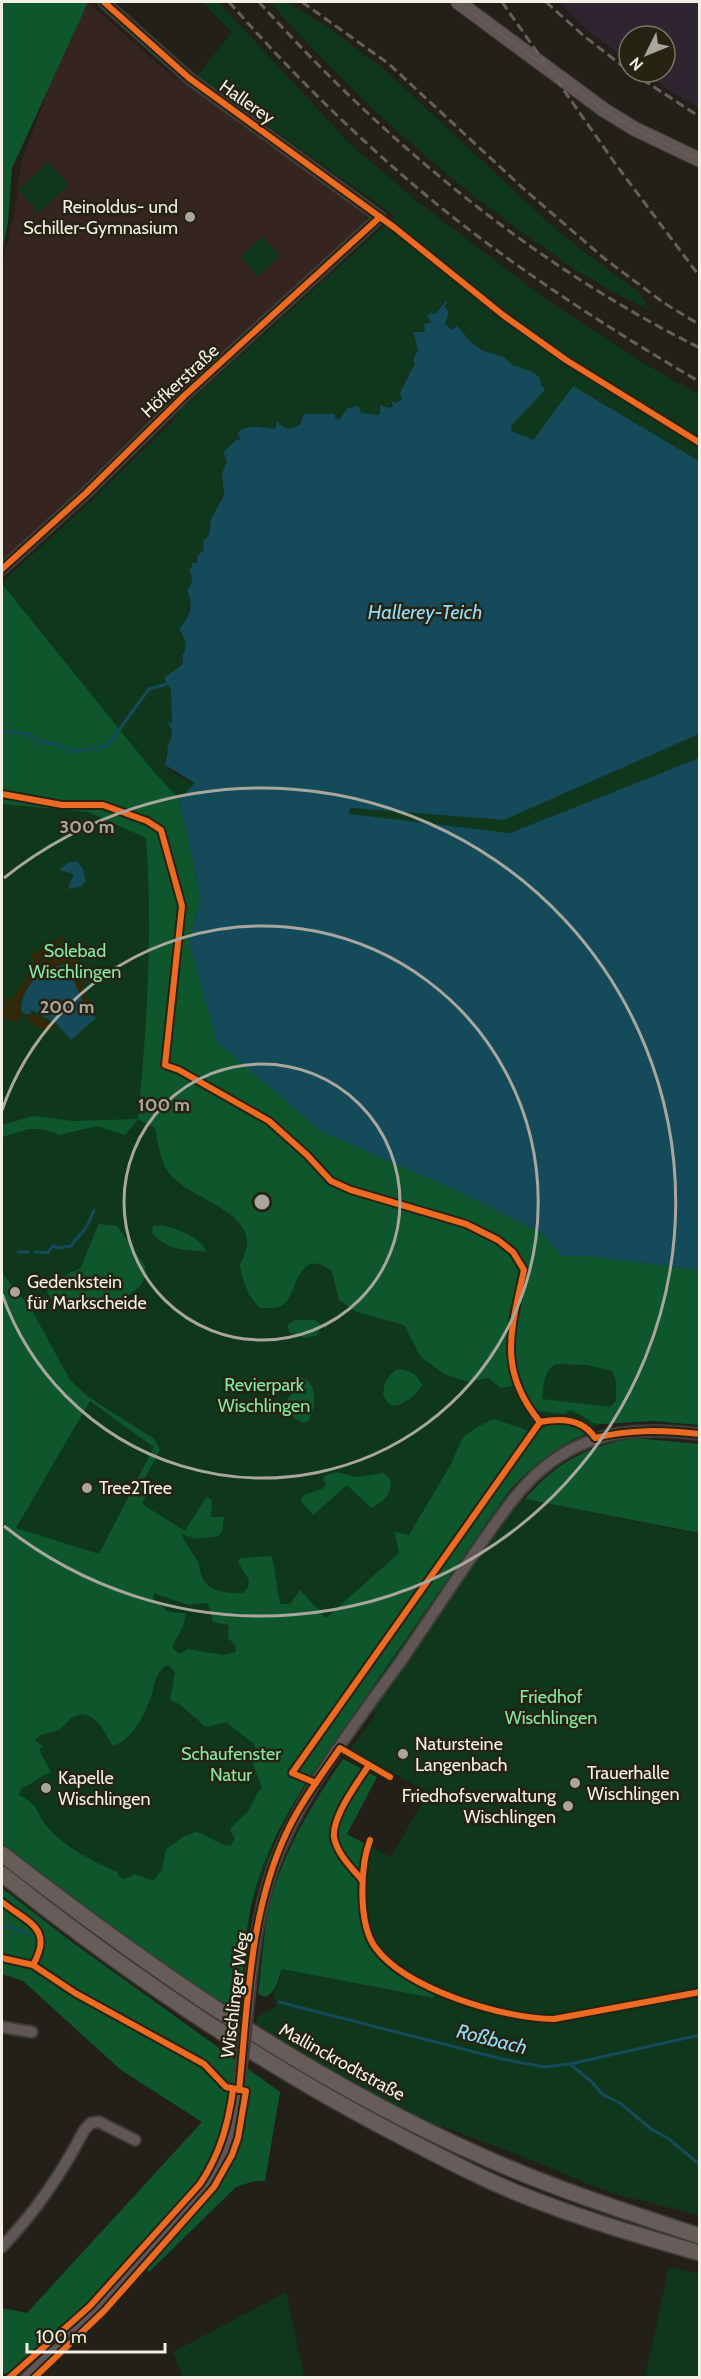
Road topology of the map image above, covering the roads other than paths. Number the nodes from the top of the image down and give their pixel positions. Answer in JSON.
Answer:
{"nodes":[{"id":1,"x":104,"y":2,"type":"edge"},
{"id":2,"x":458,"y":2,"type":"edge"},
{"id":3,"x":699,"y":160,"type":"edge"},
{"id":4,"x":381,"y":217,"type":"joint"},
{"id":5,"x":2,"y":569,"type":"edge"},
{"id":6,"x":699,"y":1434,"type":"edge"},
{"id":7,"x":2,"y":1854,"type":"edge"},
{"id":8,"x":2,"y":1874,"type":"edge"},
{"id":9,"x":2,"y":2027,"type":"edge"},
{"id":10,"x":32,"y":2032,"type":"dead end"},
{"id":11,"x":135,"y":2140,"type":"dead end"},
{"id":12,"x":620,"y":2210,"type":"junction"},
{"id":13,"x":699,"y":2228,"type":"edge"},
{"id":14,"x":620,"y":2230,"type":"junction"},
{"id":15,"x":699,"y":2236,"type":"edge"},
{"id":16,"x":2,"y":2247,"type":"edge"},
{"id":17,"x":699,"y":2253,"type":"edge"},
{"id":18,"x":699,"y":2263,"type":"edge"},
{"id":19,"x":29,"y":2373,"type":"edge"},
{"id":20,"x":20,"y":2378,"type":"edge"}],
"edges":[{"from":1,"to":4,"type":"street","name":"Hallerey"},
{"from":2,"to":3,"type":"main road"},
{"from":4,"to":5,"type":"street","name":"Höfkerstraße"},
{"from":6,"to":19,"type":"street","name":"Wischlinger Weg","bridge":true},
{"from":7,"to":12,"type":"highway","name":"Mallinckrodtstraße"},
{"from":8,"to":14,"type":"highway","name":"Mallinckrodtstraße"},
{"from":9,"to":10,"type":"street"},
{"from":11,"to":16,"type":"street"},
{"from":12,"to":13,"type":"highway"},
{"from":12,"to":15,"type":"highway","name":"Mallinckrodtstraße"},
{"from":14,"to":17,"type":"highway","name":"Mallinckrodtstraße"},
{"from":14,"to":18,"type":"highway"},
{"from":19,"to":20,"type":"street","name":"Wischlinger Weg"}]}
